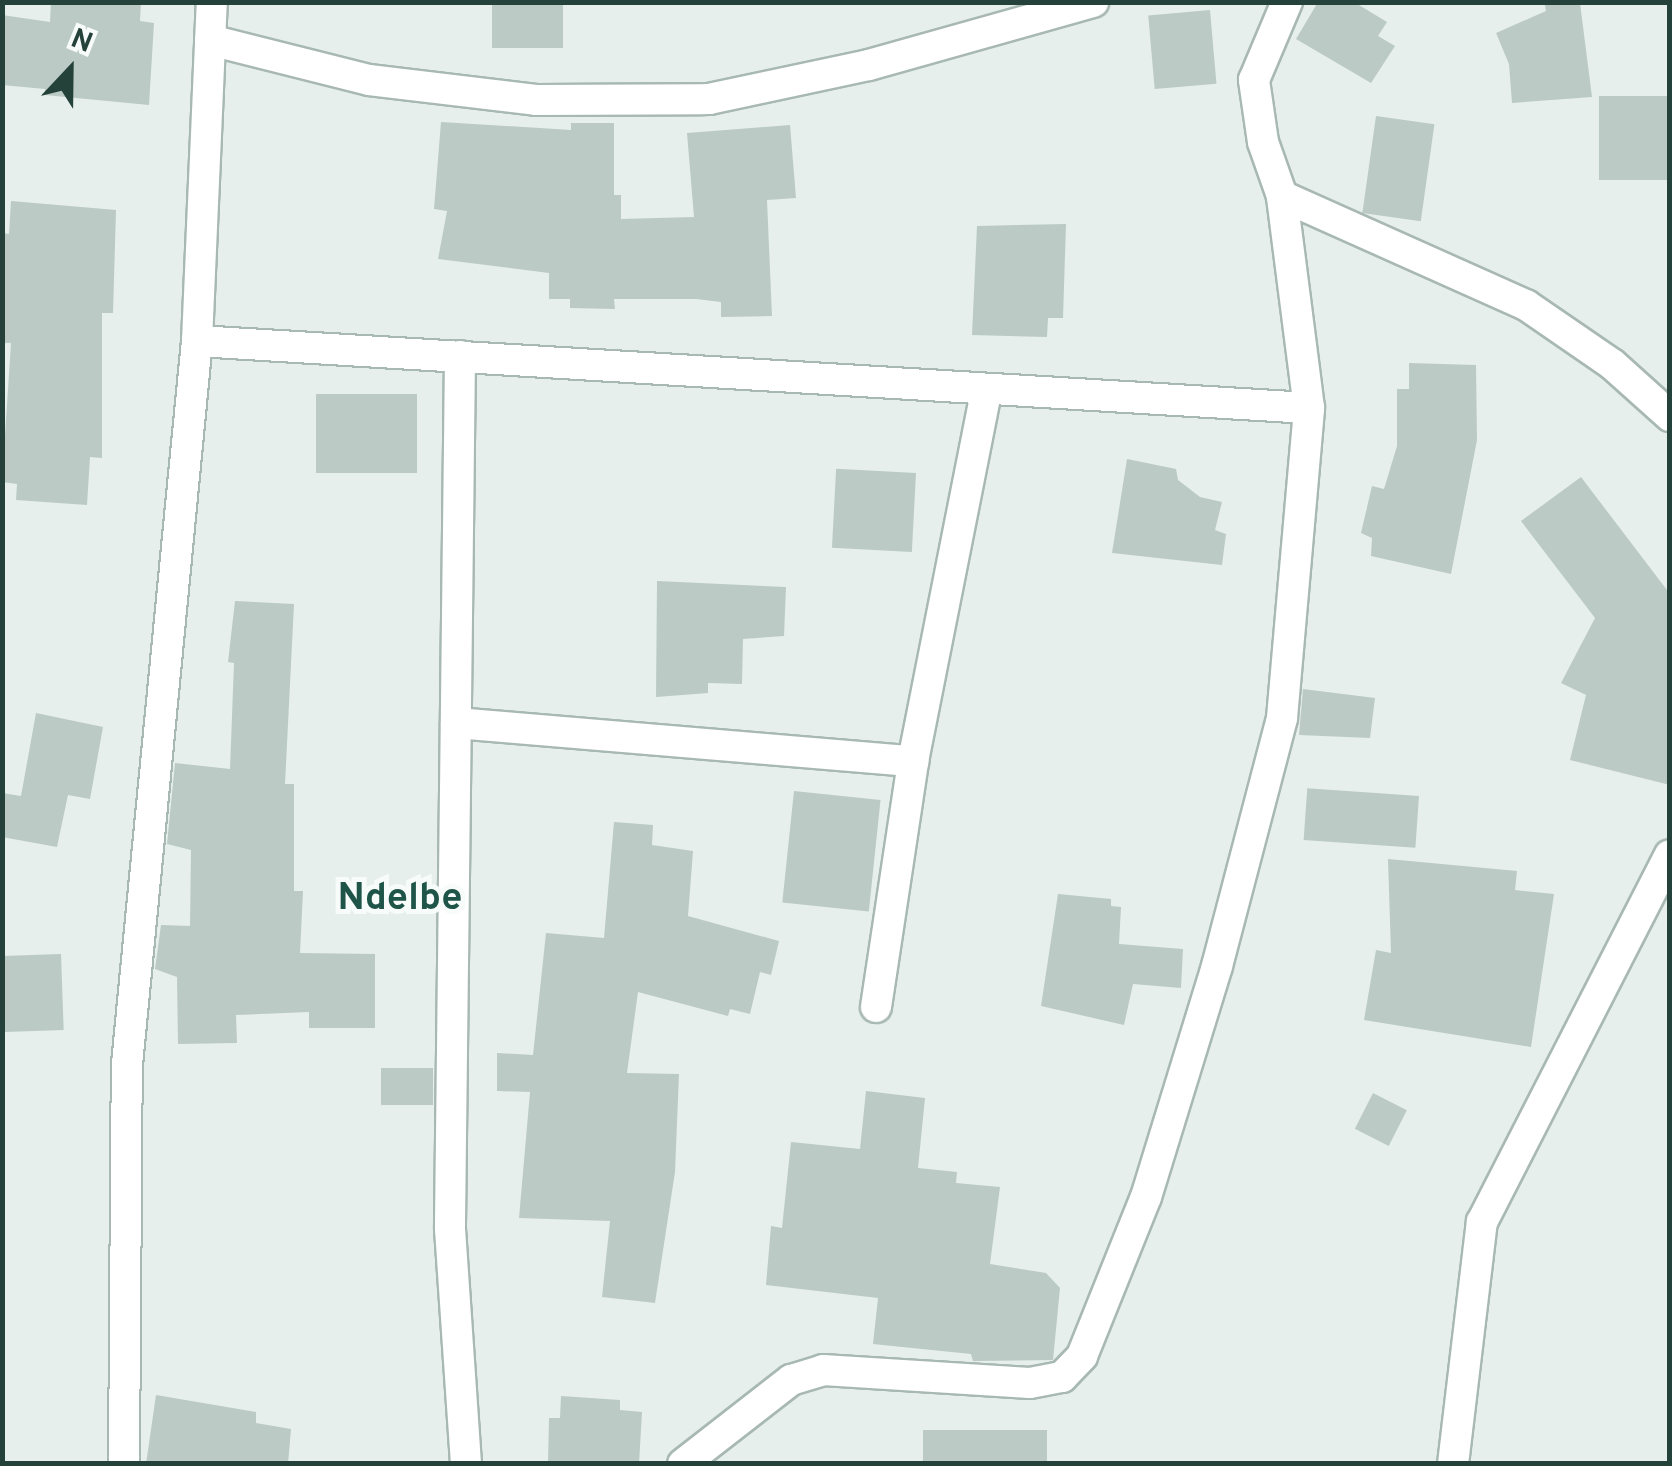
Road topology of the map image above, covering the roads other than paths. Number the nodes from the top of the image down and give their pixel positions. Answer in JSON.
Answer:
{"nodes":[{"id":1,"x":212,"y":2,"type":"edge"},
{"id":2,"x":1093,"y":2,"type":"edge"},
{"id":3,"x":1287,"y":2,"type":"edge"},
{"id":4,"x":210,"y":40,"type":"junction"},
{"id":5,"x":1282,"y":196,"type":"junction"},
{"id":6,"x":197,"y":342,"type":"junction"},
{"id":7,"x":460,"y":356,"type":"junction"},
{"id":8,"x":986,"y":392,"type":"junction"},
{"id":9,"x":1309,"y":408,"type":"junction"},
{"id":10,"x":1670,"y":416,"type":"edge"},
{"id":11,"x":456,"y":723,"type":"junction"},
{"id":12,"x":913,"y":760,"type":"junction"},
{"id":13,"x":1670,"y":854,"type":"edge"},
{"id":14,"x":876,"y":1007,"type":"dead end"},
{"id":15,"x":124,"y":1464,"type":"edge"},
{"id":16,"x":466,"y":1464,"type":"edge"},
{"id":17,"x":683,"y":1464,"type":"edge"},
{"id":18,"x":1454,"y":1464,"type":"edge"}],
"edges":[{"from":1,"to":4,"type":"street"},
{"from":2,"to":4,"type":"street"},
{"from":3,"to":5,"type":"street"},
{"from":4,"to":6,"type":"street"},
{"from":5,"to":9,"type":"street"},
{"from":5,"to":10,"type":"street"},
{"from":6,"to":7,"type":"street"},
{"from":6,"to":15,"type":"street"},
{"from":7,"to":8,"type":"street"},
{"from":7,"to":11,"type":"street"},
{"from":8,"to":9,"type":"street"},
{"from":8,"to":12,"type":"street"},
{"from":9,"to":17,"type":"street"},
{"from":11,"to":12,"type":"street"},
{"from":11,"to":16,"type":"street"},
{"from":12,"to":14,"type":"street"},
{"from":13,"to":18,"type":"street"}]}
